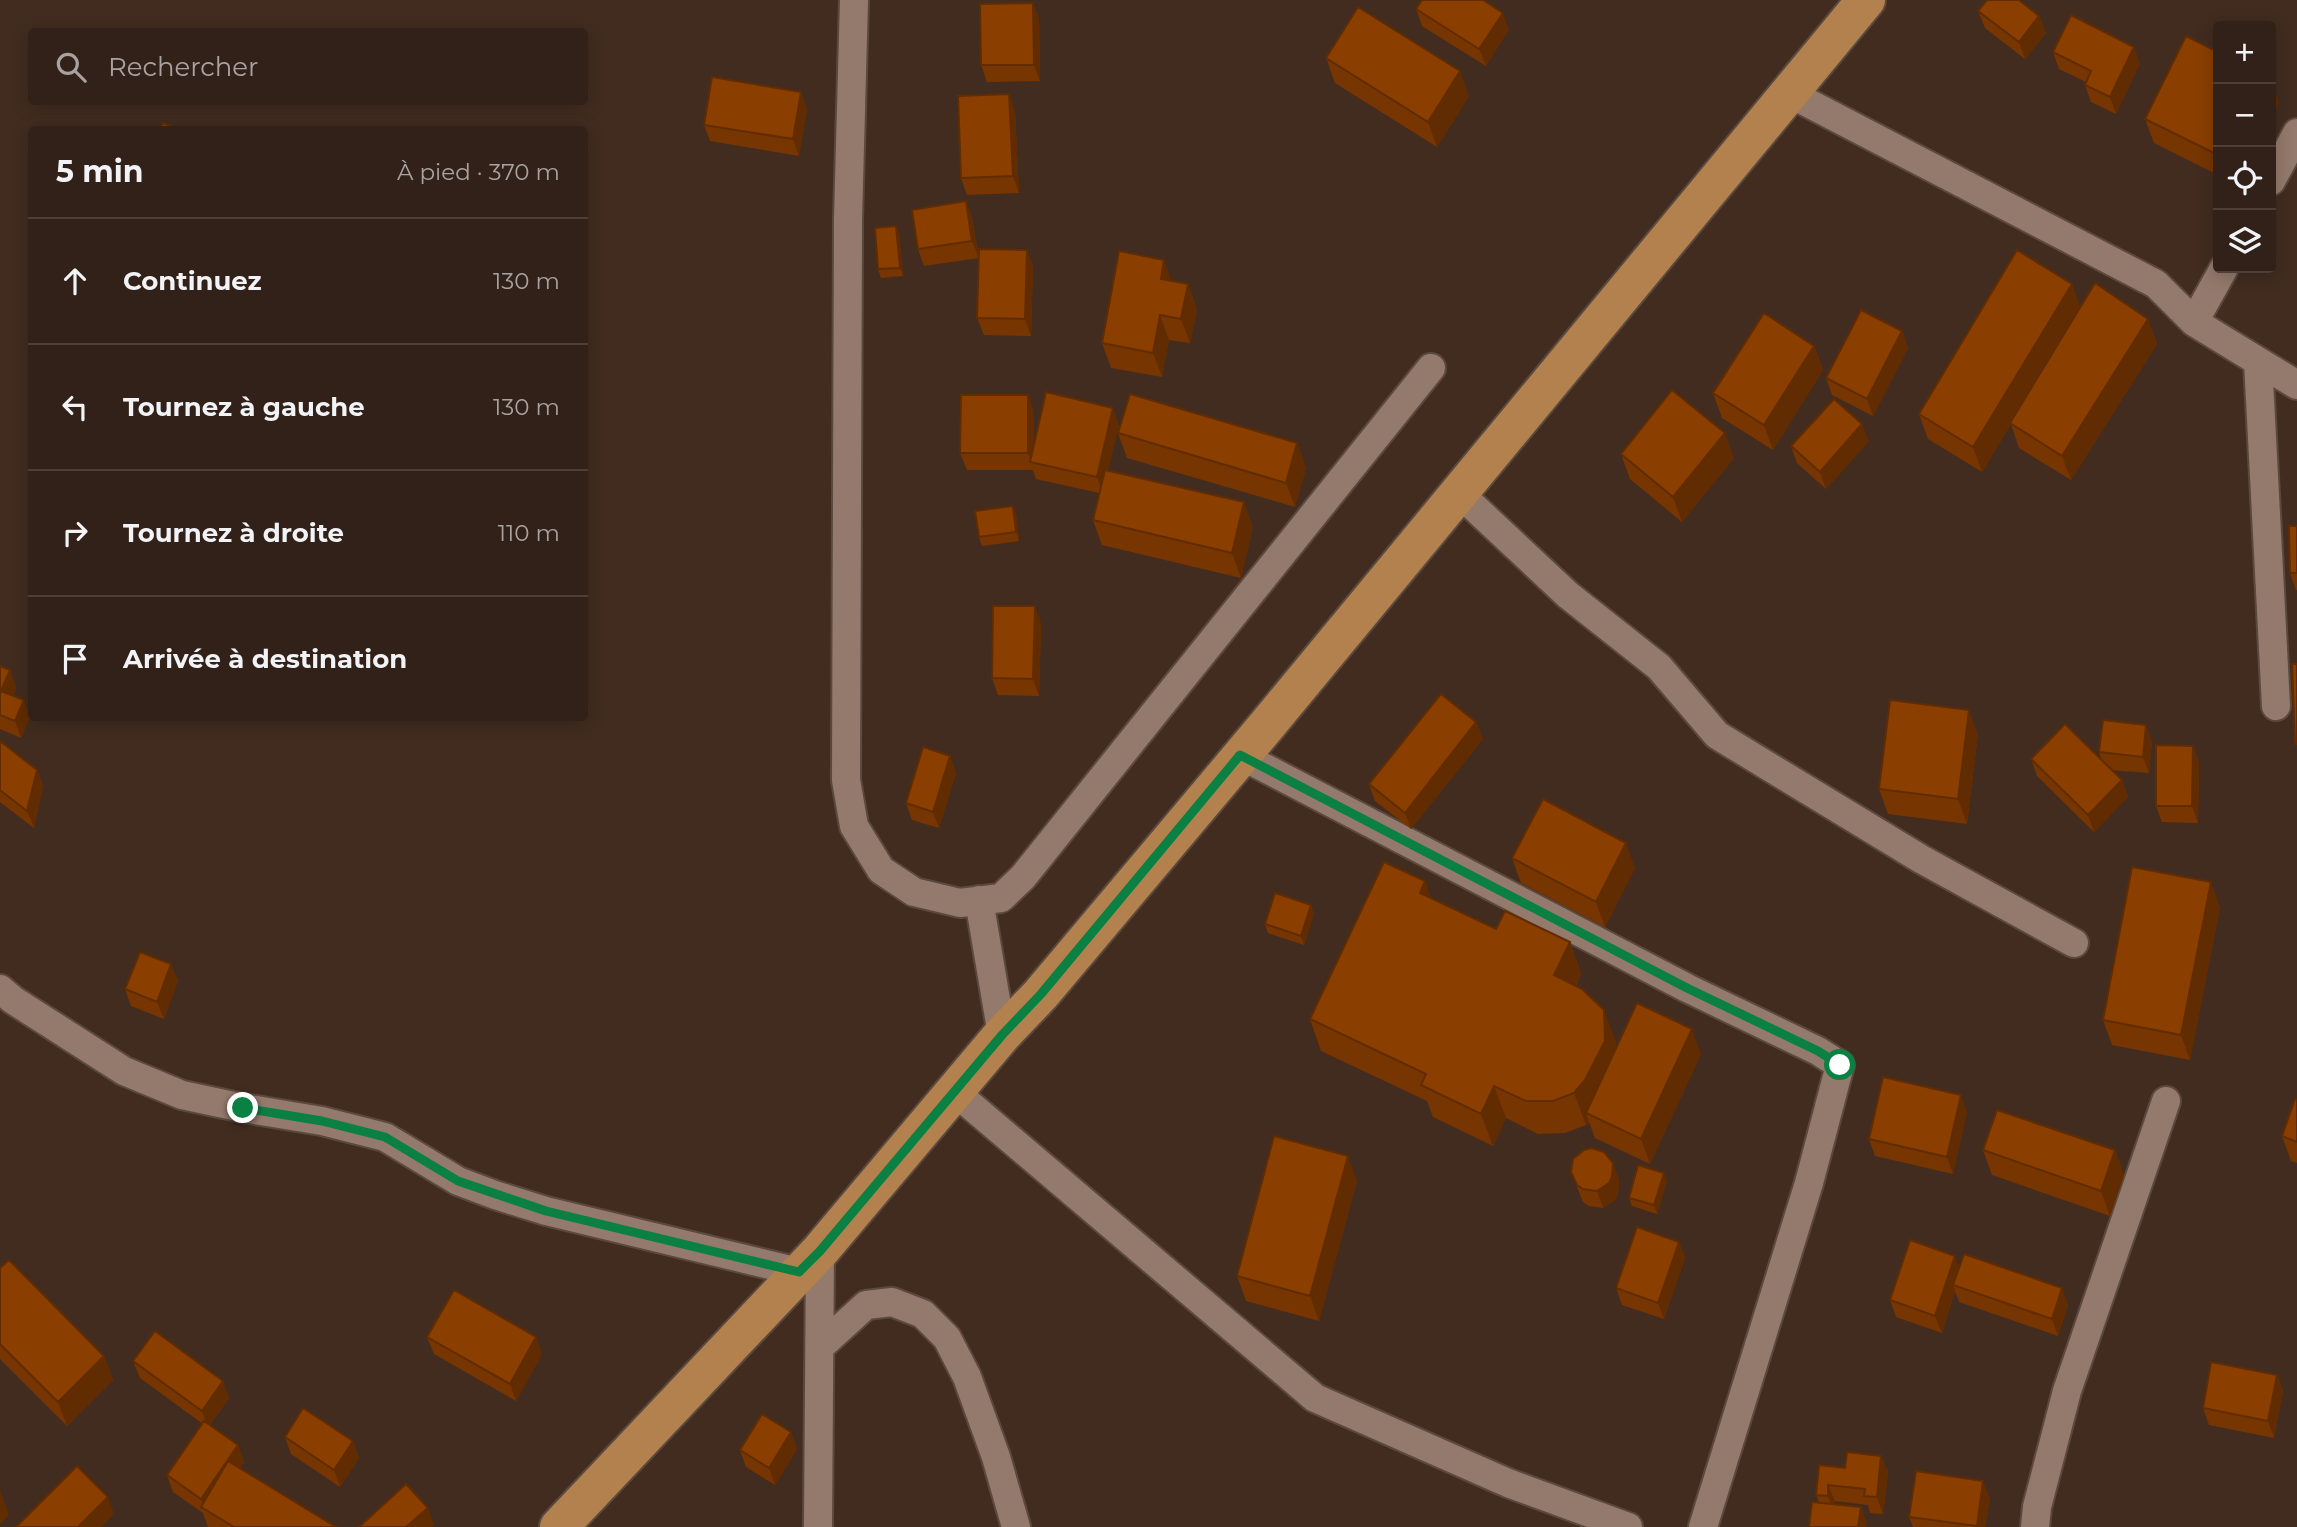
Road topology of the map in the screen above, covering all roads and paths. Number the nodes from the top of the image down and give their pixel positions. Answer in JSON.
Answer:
{"nodes":[{"id":1,"x":854,"y":0,"type":"edge"},
{"id":2,"x":1866,"y":0,"type":"edge"},
{"id":3,"x":1789,"y":93,"type":"junction"},
{"id":4,"x":2297,"y":133,"type":"edge"},
{"id":5,"x":2276,"y":172,"type":"edge"},
{"id":6,"x":2221,"y":273,"type":"edge"},
{"id":7,"x":2194,"y":323,"type":"junction"},
{"id":8,"x":2258,"y":361,"type":"junction"},
{"id":9,"x":1431,"y":368,"type":"dead end"},
{"id":10,"x":2297,"y":385,"type":"edge"},
{"id":11,"x":1459,"y":493,"type":"junction"},
{"id":12,"x":2276,"y":706,"type":"dead end"},
{"id":13,"x":1240,"y":755,"type":"junction"},
{"id":14,"x":979,"y":901,"type":"junction"},
{"id":15,"x":2074,"y":943,"type":"dead end"},
{"id":16,"x":0,"y":989,"type":"edge"},
{"id":17,"x":1002,"y":1035,"type":"junction"},
{"id":18,"x":955,"y":1092,"type":"junction"},
{"id":19,"x":2166,"y":1101,"type":"dead end"},
{"id":20,"x":809,"y":1261,"type":"junction"},
{"id":21,"x":821,"y":1346,"type":"junction"},
{"id":22,"x":559,"y":1527,"type":"edge"},
{"id":23,"x":818,"y":1527,"type":"edge"},
{"id":24,"x":1016,"y":1527,"type":"edge"},
{"id":25,"x":1628,"y":1527,"type":"edge"},
{"id":26,"x":1703,"y":1527,"type":"edge"},
{"id":27,"x":2035,"y":1527,"type":"edge"}],
"edges":[{"from":1,"to":14,"type":"street"},
{"from":2,"to":3,"type":"main road"},
{"from":3,"to":7,"type":"street"},
{"from":3,"to":11,"type":"main road"},
{"from":4,"to":5,"type":"street"},
{"from":6,"to":7,"type":"street"},
{"from":7,"to":8,"type":"street"},
{"from":8,"to":10,"type":"street"},
{"from":8,"to":12,"type":"street"},
{"from":9,"to":14,"type":"street"},
{"from":11,"to":13,"type":"main road"},
{"from":11,"to":15,"type":"street"},
{"from":13,"to":17,"type":"main road"},
{"from":13,"to":26,"type":"street"},
{"from":14,"to":17,"type":"street"},
{"from":16,"to":20,"type":"street"},
{"from":17,"to":18,"type":"main road"},
{"from":18,"to":20,"type":"main road"},
{"from":18,"to":25,"type":"street"},
{"from":19,"to":27,"type":"street"},
{"from":20,"to":21,"type":"street"},
{"from":20,"to":22,"type":"main road"},
{"from":21,"to":23,"type":"street"},
{"from":21,"to":24,"type":"street"}]}
